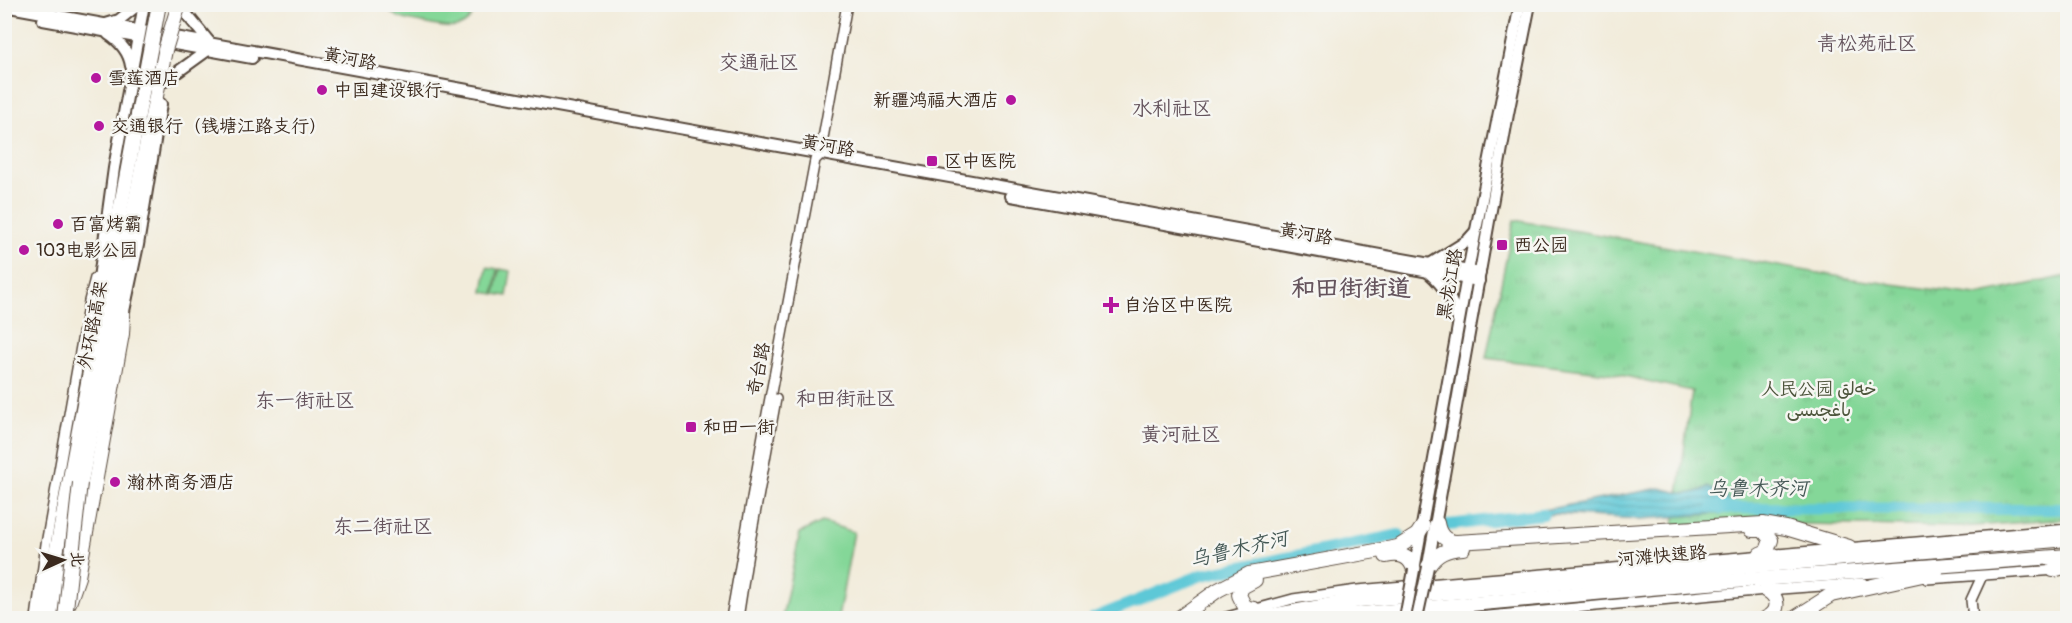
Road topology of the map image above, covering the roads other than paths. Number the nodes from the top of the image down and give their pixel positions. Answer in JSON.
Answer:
{"nodes":[{"id":1,"x":139,"y":4,"type":"edge"},
{"id":2,"x":144,"y":4,"type":"edge"},
{"id":3,"x":153,"y":4,"type":"edge"},
{"id":4,"x":159,"y":4,"type":"edge"},
{"id":5,"x":847,"y":4,"type":"edge"},
{"id":6,"x":1520,"y":4,"type":"edge"},
{"id":7,"x":1530,"y":4,"type":"edge"},
{"id":8,"x":178,"y":5,"type":"edge"},
{"id":9,"x":4,"y":6,"type":"edge"},
{"id":10,"x":4,"y":13,"type":"edge"},
{"id":11,"x":106,"y":28,"type":"junction"},
{"id":12,"x":139,"y":34,"type":"junction"},
{"id":13,"x":170,"y":43,"type":"junction"},
{"id":14,"x":209,"y":46,"type":"junction"},
{"id":15,"x":148,"y":61,"type":"junction"},
{"id":16,"x":132,"y":72,"type":"junction"},
{"id":17,"x":165,"y":81,"type":"junction"},
{"id":18,"x":819,"y":159,"type":"junction"},
{"id":19,"x":1477,"y":229,"type":"junction"},
{"id":20,"x":101,"y":258,"type":"junction"},
{"id":21,"x":1430,"y":268,"type":"junction"},
{"id":22,"x":1467,"y":275,"type":"junction"},
{"id":23,"x":1479,"y":277,"type":"junction"},
{"id":24,"x":97,"y":293,"type":"joint"},
{"id":25,"x":123,"y":316,"type":"junction"},
{"id":26,"x":1459,"y":324,"type":"junction"},
{"id":27,"x":76,"y":447,"type":"junction"},
{"id":28,"x":1430,"y":525,"type":"junction"},
{"id":29,"x":2067,"y":529,"type":"edge"},
{"id":30,"x":2067,"y":539,"type":"edge"},
{"id":31,"x":1902,"y":544,"type":"junction"},
{"id":32,"x":1971,"y":547,"type":"junction"},
{"id":33,"x":1849,"y":548,"type":"junction"},
{"id":34,"x":1760,"y":554,"type":"junction"},
{"id":35,"x":2067,"y":556,"type":"edge"},
{"id":36,"x":1982,"y":561,"type":"junction"},
{"id":37,"x":2063,"y":568,"type":"edge"},
{"id":38,"x":1421,"y":569,"type":"junction"},
{"id":39,"x":1982,"y":576,"type":"junction"},
{"id":40,"x":1901,"y":580,"type":"junction"},
{"id":41,"x":740,"y":590,"type":"junction"},
{"id":42,"x":1766,"y":590,"type":"junction"},
{"id":43,"x":44,"y":592,"type":"junction"},
{"id":44,"x":1257,"y":614,"type":"edge"},
{"id":45,"x":63,"y":617,"type":"edge"},
{"id":46,"x":37,"y":618,"type":"edge"},
{"id":47,"x":44,"y":618,"type":"edge"},
{"id":48,"x":731,"y":618,"type":"edge"},
{"id":49,"x":738,"y":618,"type":"edge"},
{"id":50,"x":1179,"y":618,"type":"edge"},
{"id":51,"x":1223,"y":618,"type":"edge"},
{"id":52,"x":1316,"y":618,"type":"edge"},
{"id":53,"x":1406,"y":618,"type":"edge"},
{"id":54,"x":1417,"y":618,"type":"edge"},
{"id":55,"x":1468,"y":618,"type":"edge"},
{"id":56,"x":1766,"y":618,"type":"edge"},
{"id":57,"x":1795,"y":618,"type":"edge"},
{"id":58,"x":1973,"y":618,"type":"edge"}],
"edges":[{"from":1,"to":11,"type":"main road"},
{"from":2,"to":12,"type":"main road"},
{"from":3,"to":15,"type":"highway","name":"外环路高架","bridge":true},
{"from":4,"to":15,"type":"highway","bridge":true},
{"from":5,"to":18,"type":"street","name":"奇台路"},
{"from":6,"to":19,"type":"main road","name":"黑龙江路"},
{"from":7,"to":23,"type":"main road","name":"黑龙江路"},
{"from":8,"to":13,"type":"highway","name":"外环路高架","bridge":true},
{"from":8,"to":14,"type":"main road"},
{"from":9,"to":11,"type":"main road"},
{"from":10,"to":11,"type":"main road"},
{"from":11,"to":12,"type":"main road","name":"黄河路"},
{"from":11,"to":16,"type":"main road"},
{"from":12,"to":13,"type":"main road","name":"黄河路"},
{"from":12,"to":16,"type":"main road"},
{"from":13,"to":14,"type":"main road","name":"黄河路"},
{"from":13,"to":17,"type":"main road"},
{"from":13,"to":45,"type":"highway","name":"外环路高架","bridge":true},
{"from":14,"to":17,"type":"main road"},
{"from":14,"to":18,"type":"main road","name":"黄河路"},
{"from":15,"to":27,"type":"highway","name":"外环路高架"},
{"from":16,"to":20,"type":"main road"},
{"from":17,"to":25,"type":"main road"},
{"from":18,"to":21,"type":"main road","name":"黄河路"},
{"from":18,"to":41,"type":"street","name":"奇台路"},
{"from":19,"to":21,"type":"main road"},
{"from":19,"to":22,"type":"main road","name":"黑龙江路"},
{"from":20,"to":24,"type":"main road"},
{"from":20,"to":46,"type":"street"},
{"from":21,"to":22,"type":"main road","name":"黄河路"},
{"from":21,"to":26,"type":"main road"},
{"from":22,"to":23,"type":"main road","name":"黄河路"},
{"from":22,"to":26,"type":"main road","name":"黑龙江路"},
{"from":23,"to":28,"type":"main road","name":"黑龙江路"},
{"from":24,"to":43,"type":"highway"},
{"from":25,"to":45,"type":"street"},
{"from":25,"to":45,"type":"highway","bridge":true},
{"from":26,"to":28,"type":"main road","name":"黑龙江路"},
{"from":27,"to":43,"type":"highway"},
{"from":27,"to":47,"type":"highway","name":"外环路高架"},
{"from":28,"to":33,"type":"highway"},
{"from":28,"to":38,"type":"main road","name":"黑龙江路"},
{"from":28,"to":50,"type":"highway"},
{"from":29,"to":31,"type":"street"},
{"from":30,"to":32,"type":"highway","name":"河滩快速路"},
{"from":31,"to":32,"type":"highway"},
{"from":31,"to":33,"type":"street"},
{"from":32,"to":44,"type":"highway","name":"河滩快速路"},
{"from":33,"to":34,"type":"street"},
{"from":34,"to":38,"type":"highway"},
{"from":34,"to":44,"type":"street"},
{"from":35,"to":36,"type":"highway","name":"河滩快速路"},
{"from":36,"to":40,"type":"highway"},
{"from":36,"to":52,"type":"highway","name":"河滩快速路"},
{"from":37,"to":39,"type":"street"},
{"from":38,"to":44,"type":"highway"},
{"from":38,"to":53,"type":"main road","bridge":true},
{"from":38,"to":54,"type":"main road","bridge":true},
{"from":39,"to":40,"type":"street"},
{"from":39,"to":58,"type":"street"},
{"from":40,"to":42,"type":"street"},
{"from":40,"to":57,"type":"highway"},
{"from":41,"to":48,"type":"street"},
{"from":41,"to":49,"type":"street"},
{"from":42,"to":55,"type":"street"},
{"from":42,"to":56,"type":"highway"},
{"from":43,"to":46,"type":"highway"},
{"from":44,"to":51,"type":"street"}]}
